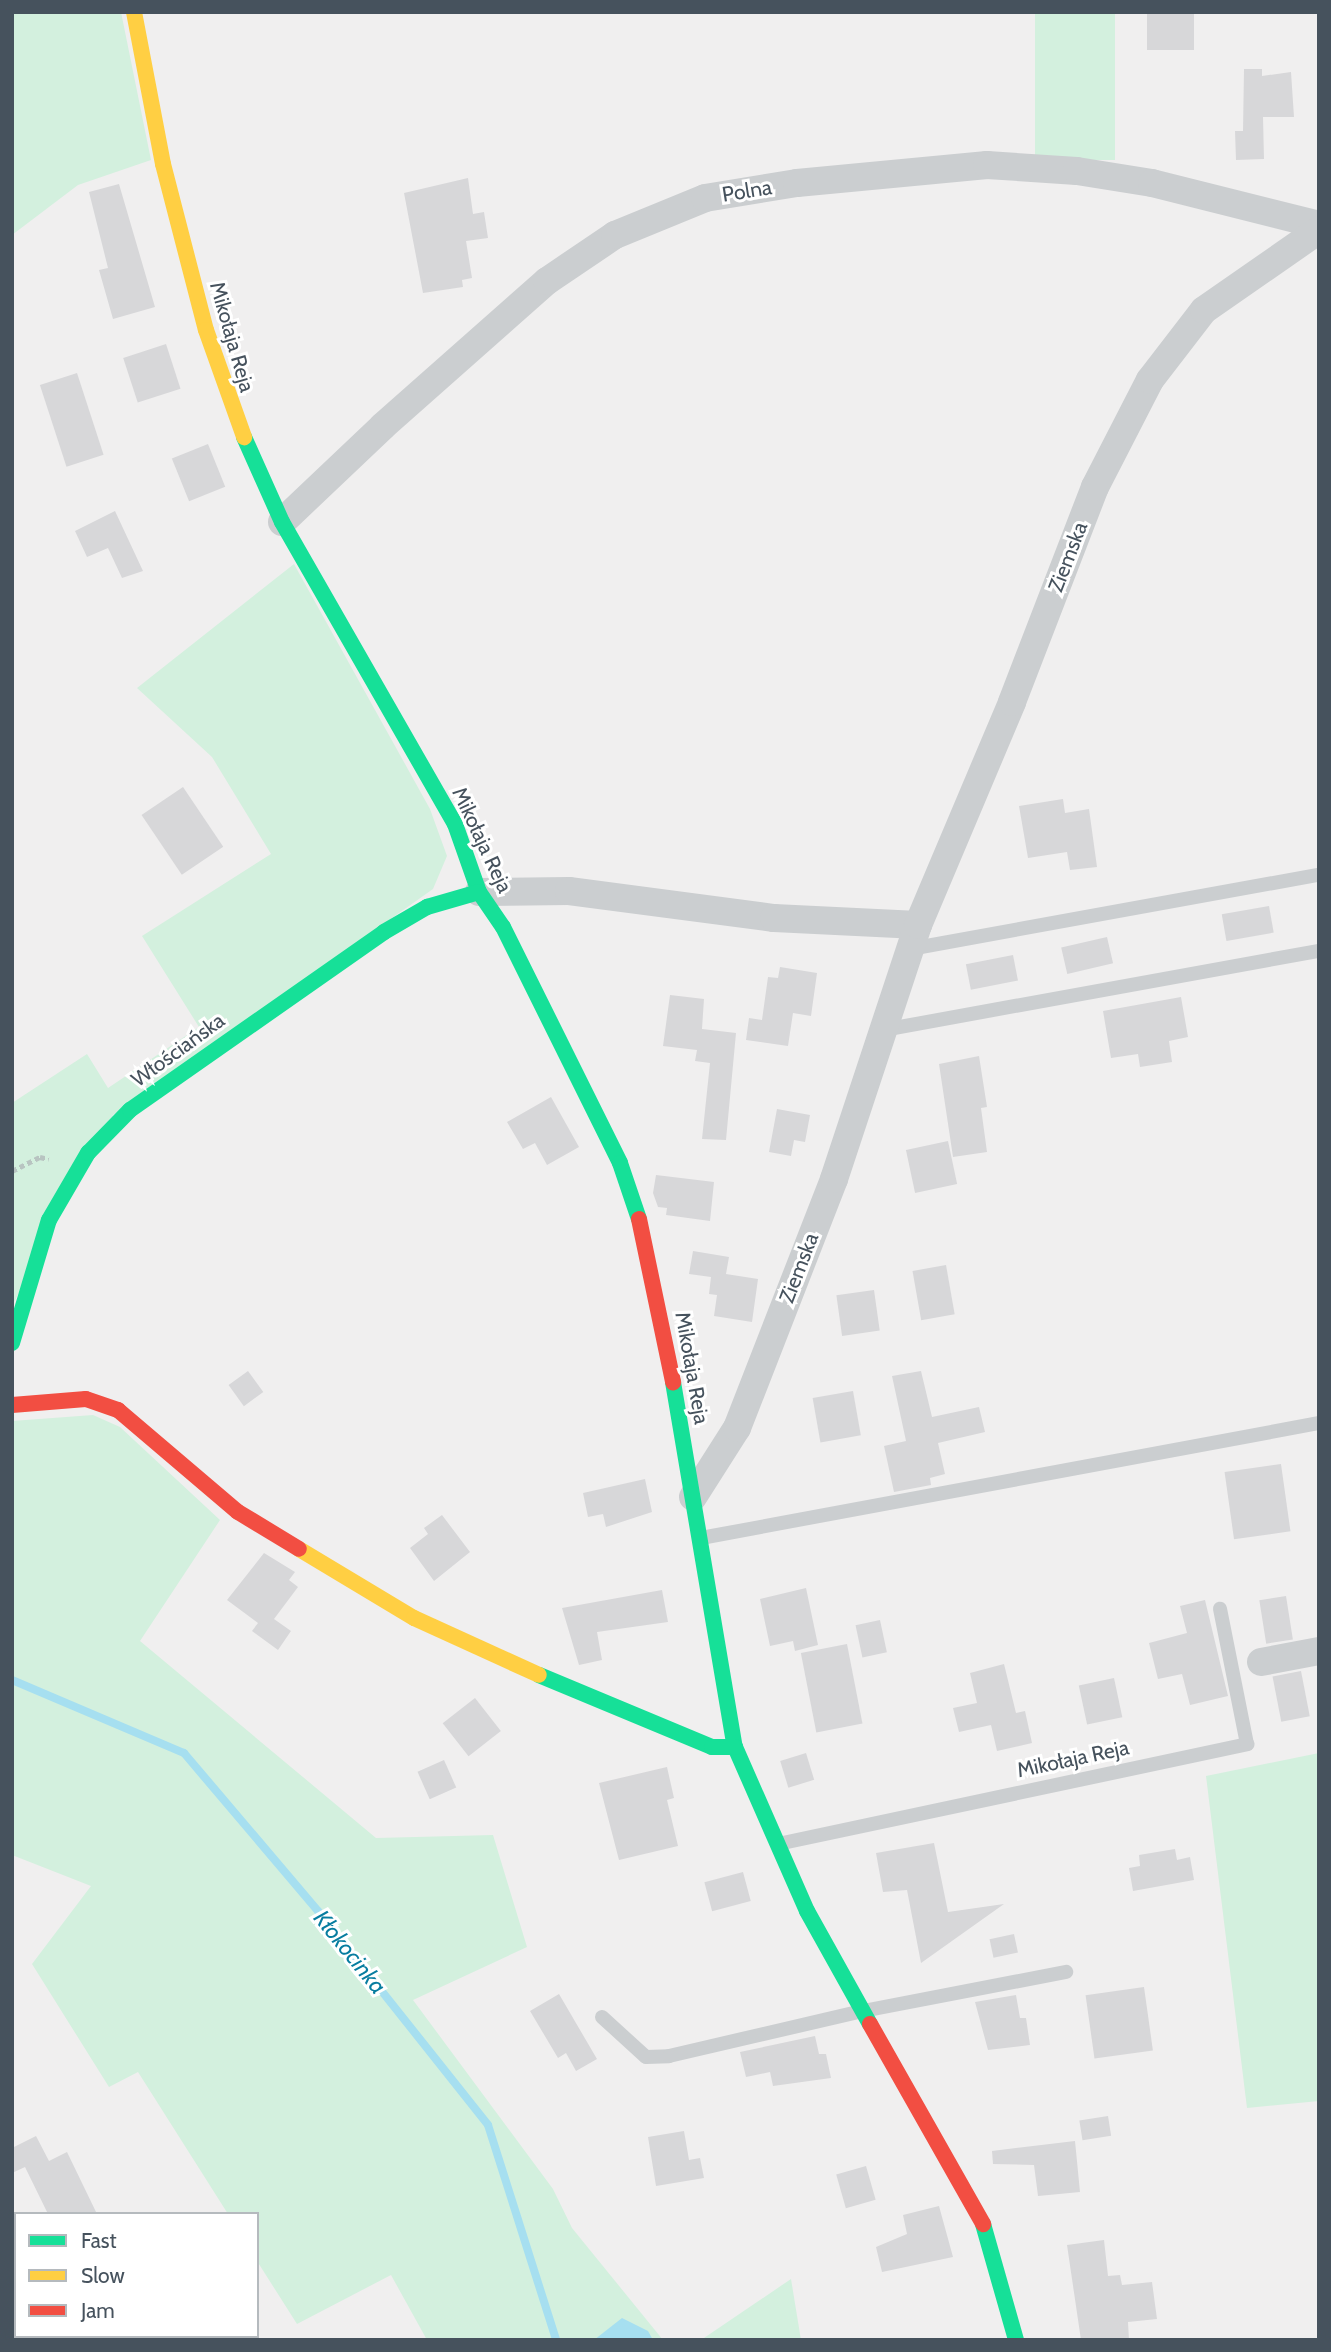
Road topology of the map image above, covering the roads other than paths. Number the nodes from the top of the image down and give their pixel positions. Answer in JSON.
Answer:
{"nodes":[{"id":1,"x":134,"y":12,"type":"edge"},
{"id":2,"x":1319,"y":228,"type":"edge"},
{"id":3,"x":282,"y":522,"type":"junction"},
{"id":4,"x":1319,"y":874,"type":"edge"},
{"id":5,"x":479,"y":892,"type":"junction"},
{"id":6,"x":914,"y":937,"type":"junction"},
{"id":7,"x":1319,"y":951,"type":"edge"},
{"id":8,"x":883,"y":1030,"type":"junction"},
{"id":9,"x":12,"y":1343,"type":"edge"},
{"id":10,"x":12,"y":1405,"type":"edge"},
{"id":11,"x":1319,"y":1423,"type":"edge"},
{"id":12,"x":693,"y":1497,"type":"junction"},
{"id":13,"x":700,"y":1538,"type":"junction"},
{"id":14,"x":1220,"y":1609,"type":"dead end"},
{"id":15,"x":1319,"y":1651,"type":"edge"},
{"id":16,"x":1261,"y":1662,"type":"dead end"},
{"id":17,"x":735,"y":1748,"type":"junction"},
{"id":18,"x":773,"y":1845,"type":"junction"},
{"id":19,"x":1066,"y":1972,"type":"dead end"},
{"id":20,"x":863,"y":2011,"type":"junction"},
{"id":21,"x":602,"y":2017,"type":"dead end"},
{"id":22,"x":1016,"y":2340,"type":"edge"}],
"edges":[{"from":1,"to":3,"type":"street","name":"Mikołaja Reja"},
{"from":2,"to":3,"type":"street","name":"Polna"},
{"from":2,"to":6,"type":"street","name":"Ziemska"},
{"from":3,"to":5,"type":"street","name":"Mikołaja Reja"},
{"from":4,"to":6,"type":"lane"},
{"from":5,"to":6,"type":"street"},
{"from":5,"to":9,"type":"street","name":"Włościańska"},
{"from":5,"to":12,"type":"street","name":"Mikołaja Reja"},
{"from":6,"to":8,"type":"street","name":"Ziemska"},
{"from":7,"to":8,"type":"lane"},
{"from":8,"to":12,"type":"street","name":"Ziemska"},
{"from":10,"to":17,"type":"street"},
{"from":11,"to":13,"type":"lane"},
{"from":12,"to":13,"type":"street","name":"Mikołaja Reja"},
{"from":13,"to":17,"type":"street","name":"Mikołaja Reja"},
{"from":14,"to":18,"type":"lane","name":"Mikołaja Reja"},
{"from":15,"to":16,"type":"street"},
{"from":17,"to":18,"type":"street","name":"Mikołaja Reja"},
{"from":18,"to":20,"type":"street","name":"Mikołaja Reja"},
{"from":19,"to":20,"type":"lane"},
{"from":20,"to":21,"type":"lane"},
{"from":20,"to":22,"type":"street","name":"Mikołaja Reja"}]}
